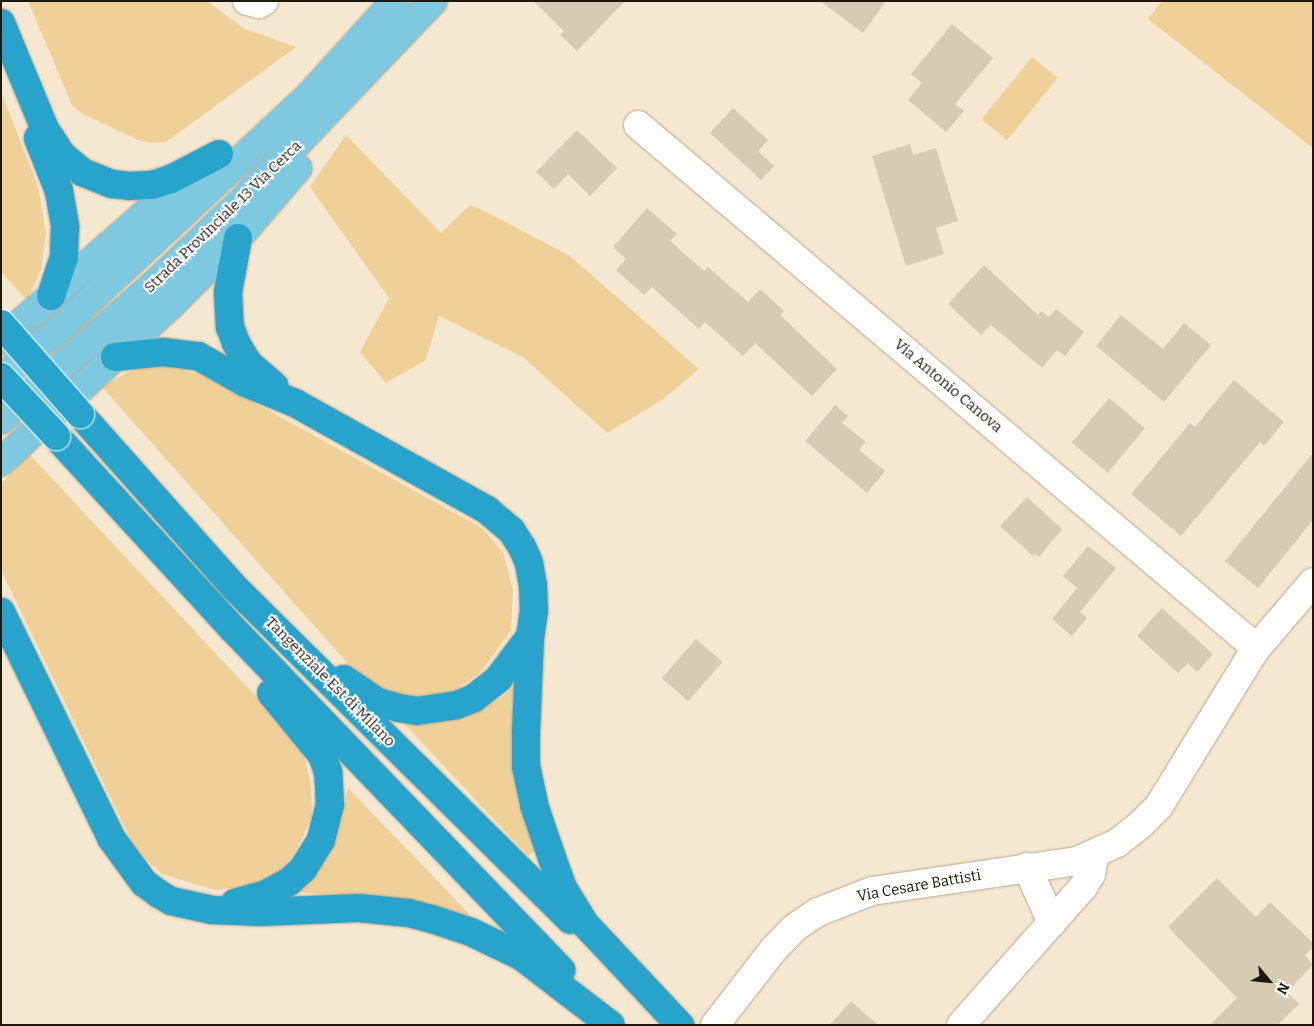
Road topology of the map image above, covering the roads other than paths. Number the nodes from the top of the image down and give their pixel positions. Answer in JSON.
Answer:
{"nodes":[{"id":1,"x":247,"y":1,"type":"edge"},
{"id":2,"x":264,"y":1,"type":"edge"},
{"id":3,"x":394,"y":1,"type":"edge"},
{"id":4,"x":433,"y":1,"type":"edge"},
{"id":5,"x":1,"y":23,"type":"edge"},
{"id":6,"x":386,"y":51,"type":"junction"},
{"id":7,"x":1,"y":52,"type":"edge"},
{"id":8,"x":638,"y":125,"type":"dead end"},
{"id":9,"x":218,"y":154,"type":"junction"},
{"id":10,"x":238,"y":238,"type":"junction"},
{"id":11,"x":51,"y":296,"type":"junction"},
{"id":12,"x":1,"y":324,"type":"edge"},
{"id":13,"x":1,"y":340,"type":"edge"},
{"id":14,"x":115,"y":357,"type":"junction"},
{"id":15,"x":1,"y":378,"type":"edge"},
{"id":16,"x":295,"y":402,"type":"junction"},
{"id":17,"x":1,"y":420,"type":"edge"},
{"id":18,"x":1,"y":462,"type":"edge"},
{"id":19,"x":1313,"y":582,"type":"edge"},
{"id":20,"x":234,"y":587,"type":"junction"},
{"id":21,"x":1,"y":612,"type":"edge"},
{"id":22,"x":232,"y":628,"type":"junction"},
{"id":23,"x":530,"y":637,"type":"junction"},
{"id":24,"x":1255,"y":650,"type":"junction"},
{"id":25,"x":1095,"y":854,"type":"junction"},
{"id":26,"x":1027,"y":867,"type":"junction"},
{"id":27,"x":212,"y":910,"type":"junction"},
{"id":28,"x":1052,"y":923,"type":"junction"},
{"id":29,"x":613,"y":1025,"type":"edge"},
{"id":30,"x":676,"y":1025,"type":"edge"},
{"id":31,"x":680,"y":1025,"type":"edge"},
{"id":32,"x":715,"y":1025,"type":"edge"},
{"id":33,"x":961,"y":1025,"type":"edge"}],
"edges":[{"from":1,"to":2,"type":"street"},
{"from":3,"to":9,"type":"main road"},
{"from":3,"to":15,"type":"main road","name":"Strada Provinciale 13 Via Cerca"},
{"from":4,"to":6,"type":"main road","name":"Strada Provinciale 13 Via Cerca"},
{"from":5,"to":9,"type":"highway"},
{"from":6,"to":10,"type":"main road"},
{"from":6,"to":17,"type":"main road","name":"Strada Provinciale 13 Via Cerca"},
{"from":7,"to":11,"type":"highway"},
{"from":8,"to":24,"type":"street","name":"Via Antonio Canova"},
{"from":9,"to":11,"type":"main road"},
{"from":10,"to":14,"type":"main road"},
{"from":10,"to":16,"type":"highway"},
{"from":11,"to":13,"type":"main road"},
{"from":12,"to":20,"type":"highway","name":"Tangenziale Est di Milano","bridge":true},
{"from":14,"to":16,"type":"highway"},
{"from":14,"to":18,"type":"main road"},
{"from":15,"to":22,"type":"highway","name":"Tangenziale Est di Milano","bridge":true},
{"from":16,"to":23,"type":"highway"},
{"from":19,"to":24,"type":"street","name":"Via Cesare Battisti"},
{"from":20,"to":23,"type":"highway"},
{"from":20,"to":30,"type":"highway","name":"Tangenziale Est di Milano"},
{"from":21,"to":27,"type":"highway"},
{"from":22,"to":27,"type":"highway"},
{"from":22,"to":29,"type":"highway","name":"Tangenziale Est di Milano"},
{"from":23,"to":31,"type":"highway"},
{"from":24,"to":25,"type":"street","name":"Via Cesare Battisti"},
{"from":25,"to":26,"type":"street","name":"Via Cesare Battisti"},
{"from":25,"to":28,"type":"street"},
{"from":26,"to":28,"type":"street"},
{"from":26,"to":32,"type":"street","name":"Via Cesare Battisti"},
{"from":27,"to":29,"type":"highway"},
{"from":28,"to":33,"type":"street"}]}
